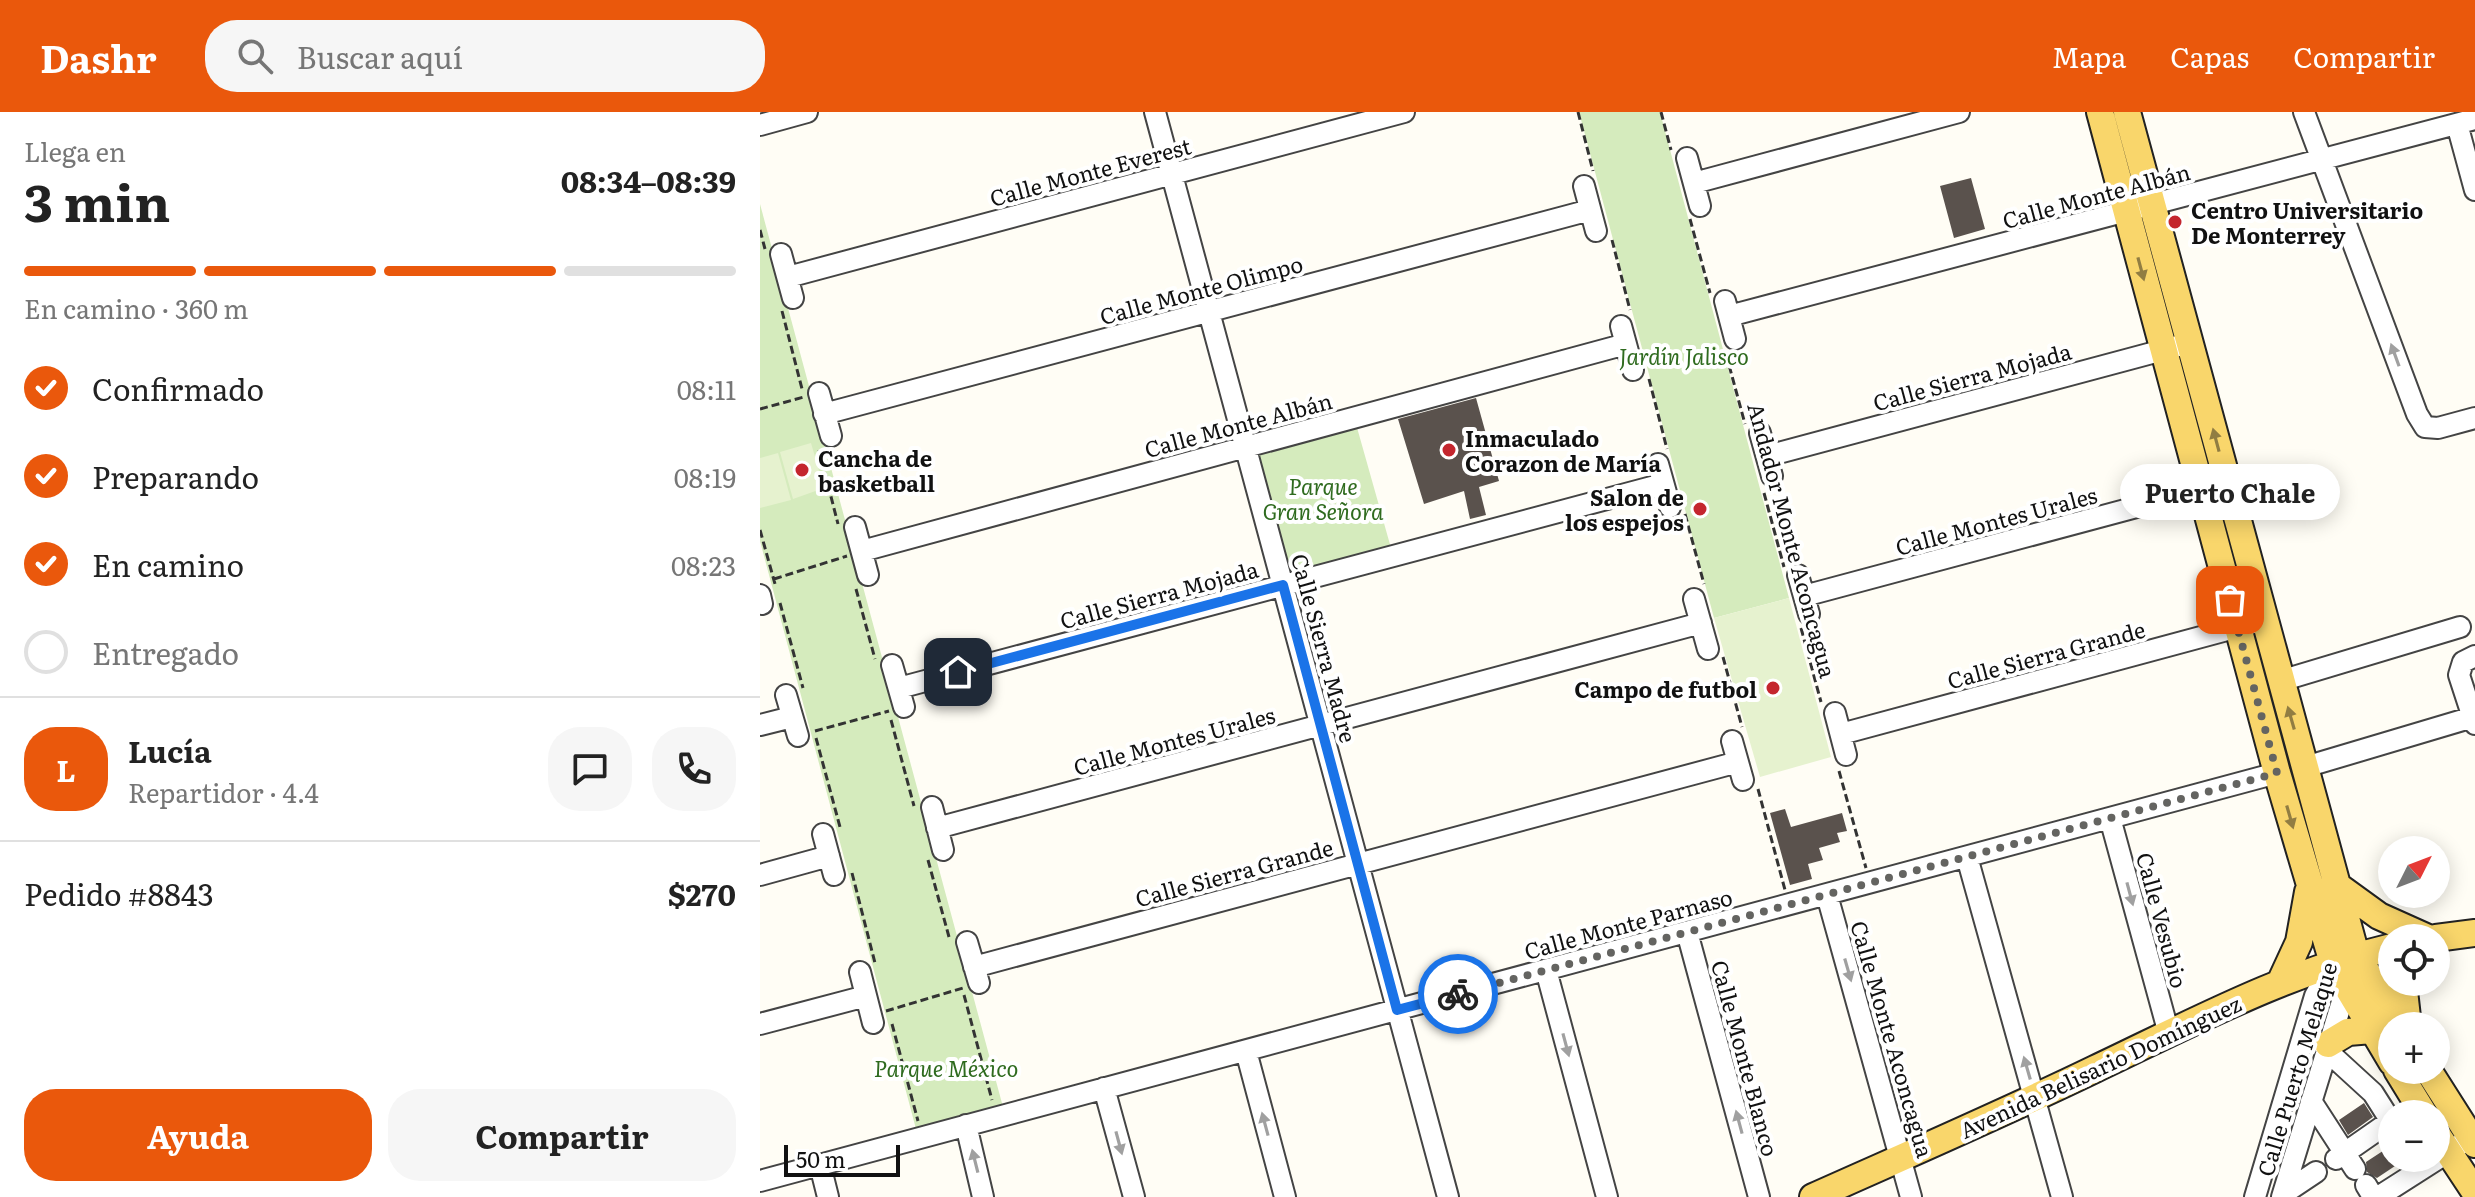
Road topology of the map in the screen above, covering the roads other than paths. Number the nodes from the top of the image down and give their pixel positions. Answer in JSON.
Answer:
{"nodes":[{"id":1,"x":807,"y":112,"type":"edge"},
{"id":2,"x":1155,"y":112,"type":"edge"},
{"id":3,"x":1404,"y":112,"type":"edge"},
{"id":4,"x":1959,"y":112,"type":"edge"},
{"id":5,"x":2100,"y":112,"type":"edge"},
{"id":6,"x":2127,"y":112,"type":"edge"},
{"id":7,"x":2304,"y":112,"type":"edge"},
{"id":8,"x":2466,"y":121,"type":"edge"},
{"id":9,"x":760,"y":125,"type":"edge"},
{"id":10,"x":1680,"y":158,"type":"road end"},
{"id":11,"x":2324,"y":159,"type":"junction"},
{"id":12,"x":1172,"y":174,"type":"junction"},
{"id":13,"x":1694,"y":183,"type":"junction"},
{"id":14,"x":1584,"y":186,"type":"dead end"},
{"id":15,"x":2475,"y":190,"type":"edge"},
{"id":16,"x":2152,"y":205,"type":"junction"},
{"id":17,"x":1590,"y":210,"type":"junction"},
{"id":18,"x":1695,"y":213,"type":"road end"},
{"id":19,"x":2126,"y":213,"type":"junction"},
{"id":20,"x":1596,"y":231,"type":"dead end"},
{"id":21,"x":781,"y":254,"type":"dead end"},
{"id":22,"x":788,"y":277,"type":"junction"},
{"id":23,"x":793,"y":298,"type":"dead end"},
{"id":24,"x":1209,"y":311,"type":"junction"},
{"id":25,"x":1729,"y":341,"type":"road end"},
{"id":26,"x":2189,"y":343,"type":"junction"},
{"id":27,"x":2163,"y":350,"type":"junction"},
{"id":28,"x":1633,"y":370,"type":"dead end"},
{"id":29,"x":819,"y":393,"type":"road end"},
{"id":30,"x":824,"y":414,"type":"junction"},
{"id":31,"x":2475,"y":418,"type":"edge"},
{"id":32,"x":1754,"y":434,"type":"road end"},
{"id":33,"x":831,"y":436,"type":"dead end"},
{"id":34,"x":1246,"y":447,"type":"junction"},
{"id":35,"x":2200,"y":490,"type":"junction"},
{"id":36,"x":1670,"y":507,"type":"dead end"},
{"id":37,"x":855,"y":527,"type":"dead end"},
{"id":38,"x":862,"y":551,"type":"junction"},
{"id":39,"x":1792,"y":574,"type":"road end"},
{"id":40,"x":868,"y":575,"type":"dead end"},
{"id":41,"x":1283,"y":585,"type":"junction"},
{"id":42,"x":1694,"y":599,"type":"dead end"},
{"id":43,"x":2264,"y":620,"type":"junction"},
{"id":44,"x":1701,"y":623,"type":"junction"},
{"id":45,"x":2460,"y":627,"type":"dead end"},
{"id":46,"x":2237,"y":628,"type":"junction"},
{"id":47,"x":1708,"y":649,"type":"dead end"},
{"id":48,"x":2475,"y":656,"type":"edge"},
{"id":49,"x":892,"y":665,"type":"dead end"},
{"id":50,"x":2280,"y":681,"type":"junction"},
{"id":51,"x":786,"y":695,"type":"dead end"},
{"id":52,"x":1829,"y":712,"type":"road end"},
{"id":53,"x":2474,"y":720,"type":"edge"},
{"id":54,"x":760,"y":725,"type":"edge"},
{"id":55,"x":1321,"y":725,"type":"junction"},
{"id":56,"x":1841,"y":734,"type":"junction"},
{"id":57,"x":1732,"y":741,"type":"dead end"},
{"id":58,"x":1843,"y":764,"type":"road end"},
{"id":59,"x":2305,"y":767,"type":"junction"},
{"id":60,"x":2277,"y":773,"type":"junction"},
{"id":61,"x":932,"y":807,"type":"dead end"},
{"id":62,"x":2110,"y":818,"type":"junction"},
{"id":63,"x":937,"y":828,"type":"junction"},
{"id":64,"x":823,"y":834,"type":"dead end"},
{"id":65,"x":943,"y":850,"type":"dead end"},
{"id":66,"x":1967,"y":857,"type":"junction"},
{"id":67,"x":1358,"y":864,"type":"junction"},
{"id":68,"x":760,"y":875,"type":"edge"},
{"id":69,"x":2310,"y":885,"type":"junction"},
{"id":70,"x":2339,"y":887,"type":"junction"},
{"id":71,"x":1827,"y":895,"type":"junction"},
{"id":72,"x":2397,"y":924,"type":"edge"},
{"id":73,"x":1687,"y":932,"type":"junction"},
{"id":74,"x":2475,"y":933,"type":"edge"},
{"id":75,"x":2450,"y":936,"type":"edge"},
{"id":76,"x":967,"y":942,"type":"dead end"},
{"id":77,"x":2378,"y":951,"type":"edge"},
{"id":78,"x":2345,"y":959,"type":"junction"},
{"id":79,"x":1546,"y":970,"type":"junction"},
{"id":80,"x":860,"y":972,"type":"dead end"},
{"id":81,"x":2280,"y":983,"type":"junction"},
{"id":82,"x":2346,"y":988,"type":"junction"},
{"id":83,"x":1397,"y":1010,"type":"junction"},
{"id":84,"x":2389,"y":1012,"type":"edge"},
{"id":85,"x":760,"y":1024,"type":"edge"},
{"id":86,"x":2372,"y":1030,"type":"junction"},
{"id":87,"x":2169,"y":1034,"type":"junction"},
{"id":88,"x":2378,"y":1040,"type":"edge"},
{"id":89,"x":2327,"y":1047,"type":"junction"},
{"id":90,"x":1246,"y":1051,"type":"junction"},
{"id":91,"x":2437,"y":1084,"type":"edge"},
{"id":92,"x":1104,"y":1088,"type":"junction"},
{"id":93,"x":2035,"y":1098,"type":"junction"},
{"id":94,"x":2378,"y":1100,"type":"edge"},
{"id":95,"x":2311,"y":1101,"type":"junction"},
{"id":96,"x":966,"y":1125,"type":"junction"},
{"id":97,"x":2378,"y":1136,"type":"edge"},
{"id":98,"x":2473,"y":1141,"type":"edge"},
{"id":99,"x":2450,"y":1142,"type":"edge"},
{"id":100,"x":2450,"y":1155,"type":"edge"},
{"id":101,"x":1901,"y":1158,"type":"junction"},
{"id":102,"x":820,"y":1165,"type":"junction"},
{"id":103,"x":2350,"y":1167,"type":"junction"},
{"id":104,"x":2316,"y":1172,"type":"dead end"},
{"id":105,"x":2408,"y":1172,"type":"edge"},
{"id":106,"x":760,"y":1181,"type":"edge"},
{"id":107,"x":2475,"y":1192,"type":"edge"},
{"id":108,"x":2282,"y":1195,"type":"edge"},
{"id":109,"x":828,"y":1197,"type":"edge"},
{"id":110,"x":983,"y":1197,"type":"edge"},
{"id":111,"x":1134,"y":1197,"type":"edge"},
{"id":112,"x":1285,"y":1197,"type":"edge"},
{"id":113,"x":1448,"y":1197,"type":"edge"},
{"id":114,"x":1607,"y":1197,"type":"edge"},
{"id":115,"x":1759,"y":1197,"type":"edge"},
{"id":116,"x":1813,"y":1197,"type":"edge"},
{"id":117,"x":1911,"y":1197,"type":"edge"},
{"id":118,"x":2062,"y":1197,"type":"edge"},
{"id":119,"x":2255,"y":1197,"type":"edge"}],
"edges":[{"from":1,"to":9,"type":"street"},
{"from":2,"to":12,"type":"street","name":"Calle Sierra Madre"},
{"from":3,"to":12,"type":"street","name":"Calle Monte Everest"},
{"from":4,"to":13,"type":"street"},
{"from":5,"to":19,"type":"main road"},
{"from":6,"to":16,"type":"main road"},
{"from":7,"to":11,"type":"street"},
{"from":8,"to":11,"type":"street","name":"Calle Monte Albán"},
{"from":8,"to":15,"type":"street"},
{"from":10,"to":13,"type":"street"},
{"from":11,"to":16,"type":"street","name":"Calle Monte Albán"},
{"from":31,"to":11,"type":"street","one_way":true},
{"from":12,"to":22,"type":"street","name":"Calle Monte Everest"},
{"from":12,"to":24,"type":"street","name":"Calle Sierra Madre"},
{"from":13,"to":18,"type":"street"},
{"from":14,"to":17,"type":"street"},
{"from":16,"to":19,"type":"street","name":"Calle Monte Albán"},
{"from":16,"to":26,"type":"main road"},
{"from":17,"to":20,"type":"street"},
{"from":17,"to":24,"type":"street","name":"Calle Monte Olimpo"},
{"from":19,"to":25,"type":"street","name":"Calle Monte Albán"},
{"from":19,"to":27,"type":"main road","one_way":true},
{"from":21,"to":22,"type":"street"},
{"from":22,"to":23,"type":"street"},
{"from":24,"to":30,"type":"street","name":"Calle Monte Olimpo"},
{"from":24,"to":34,"type":"street","name":"Calle Sierra Madre"},
{"from":26,"to":27,"type":"street","name":"Calle Sierra Mojada"},
{"from":43,"to":26,"type":"main road","one_way":true},
{"from":27,"to":32,"type":"street","name":"Calle Sierra Mojada"},
{"from":27,"to":35,"type":"main road"},
{"from":28,"to":34,"type":"street","name":"Calle Monte Albán"},
{"from":29,"to":30,"type":"street"},
{"from":30,"to":33,"type":"street"},
{"from":34,"to":38,"type":"street","name":"Calle Monte Albán"},
{"from":34,"to":41,"type":"street","name":"Calle Sierra Madre"},
{"from":35,"to":39,"type":"street","name":"Calle Montes Urales"},
{"from":35,"to":46,"type":"main road"},
{"from":36,"to":41,"type":"street","name":"Calle Sierra Mojada"},
{"from":37,"to":38,"type":"street"},
{"from":38,"to":40,"type":"street"},
{"from":41,"to":49,"type":"street","name":"Calle Sierra Mojada"},
{"from":41,"to":55,"type":"street","name":"Calle Sierra Madre"},
{"from":42,"to":44,"type":"street"},
{"from":43,"to":46,"type":"street","name":"Calle Sierra Grande"},
{"from":43,"to":50,"type":"main road"},
{"from":44,"to":47,"type":"street"},
{"from":44,"to":55,"type":"street","name":"Calle Montes Urales"},
{"from":45,"to":50,"type":"street"},
{"from":46,"to":56,"type":"street","name":"Calle Sierra Grande"},
{"from":46,"to":60,"type":"main road"},
{"from":48,"to":53,"type":"street"},
{"from":59,"to":50,"type":"main road","one_way":true},
{"from":51,"to":54,"type":"street"},
{"from":52,"to":56,"type":"street"},
{"from":53,"to":59,"type":"street"},
{"from":55,"to":63,"type":"street","name":"Calle Montes Urales"},
{"from":55,"to":67,"type":"street","name":"Calle Sierra Madre"},
{"from":56,"to":58,"type":"street"},
{"from":57,"to":67,"type":"street","name":"Calle Sierra Grande"},
{"from":59,"to":70,"type":"main road"},
{"from":60,"to":62,"type":"street","name":"Calle Monte Parnaso"},
{"from":60,"to":69,"type":"main road","one_way":true},
{"from":61,"to":63,"type":"street"},
{"from":62,"to":66,"type":"street","name":"Calle Monte Parnaso"},
{"from":62,"to":87,"type":"street","name":"Calle Vesubio","one_way":true},
{"from":63,"to":65,"type":"street"},
{"from":64,"to":68,"type":"street"},
{"from":66,"to":71,"type":"street","name":"Calle Monte Parnaso"},
{"from":93,"to":66,"type":"street","one_way":true},
{"from":67,"to":76,"type":"street","name":"Calle Sierra Grande"},
{"from":67,"to":83,"type":"street","name":"Calle Sierra Madre"},
{"from":69,"to":78,"type":"main road"},
{"from":69,"to":81,"type":"main road"},
{"from":70,"to":72,"type":"main road"},
{"from":70,"to":78,"type":"main road"},
{"from":71,"to":73,"type":"street","name":"Calle Monte Parnaso"},
{"from":71,"to":101,"type":"street","name":"Calle Monte Aconcagua","one_way":true},
{"from":73,"to":79,"type":"street","name":"Calle Monte Parnaso"},
{"from":115,"to":73,"type":"street","name":"Calle Monte Blanco","one_way":true},
{"from":74,"to":75,"type":"main road"},
{"from":77,"to":78,"type":"main road","name":"Avenida Belisario Domínguez"},
{"from":78,"to":81,"type":"main road","name":"Avenida Belisario Domínguez"},
{"from":78,"to":82,"type":"main road"},
{"from":78,"to":84,"type":"main road"},
{"from":78,"to":119,"type":"street","name":"Calle Puerto Melaque"},
{"from":79,"to":83,"type":"street","name":"Calle Monte Parnaso"},
{"from":79,"to":114,"type":"street","one_way":true},
{"from":80,"to":85,"type":"street"},
{"from":81,"to":87,"type":"main road","name":"Avenida Belisario Domínguez"},
{"from":82,"to":86,"type":"main road"},
{"from":82,"to":89,"type":"street","name":"Calle Puerto Melaque"},
{"from":83,"to":90,"type":"street","name":"Calle Monte Parnaso"},
{"from":83,"to":113,"type":"street","name":"Calle Sierra Madre"},
{"from":86,"to":88,"type":"main road"},
{"from":86,"to":89,"type":"main road"},
{"from":87,"to":93,"type":"main road","name":"Avenida Belisario Domínguez"},
{"from":89,"to":94,"type":"street"},
{"from":89,"to":95,"type":"street","name":"Calle Puerto Melaque"},
{"from":90,"to":92,"type":"street","name":"Calle Monte Parnaso"},
{"from":112,"to":90,"type":"street","one_way":true},
{"from":91,"to":98,"type":"main road"},
{"from":92,"to":96,"type":"street","name":"Calle Monte Parnaso"},
{"from":92,"to":111,"type":"street","one_way":true},
{"from":93,"to":101,"type":"main road","name":"Avenida Belisario Domínguez"},
{"from":93,"to":118,"type":"street"},
{"from":95,"to":103,"type":"street"},
{"from":95,"to":108,"type":"street","name":"Calle Puerto Melaque"},
{"from":96,"to":102,"type":"street","name":"Calle Monte Parnaso"},
{"from":110,"to":96,"type":"street","one_way":true},
{"from":97,"to":103,"type":"street"},
{"from":98,"to":99,"type":"street"},
{"from":100,"to":107,"type":"main road"},
{"from":101,"to":116,"type":"main road","name":"Avenida Belisario Domínguez"},
{"from":101,"to":117,"type":"street","name":"Calle Monte Aconcagua"},
{"from":102,"to":106,"type":"street","name":"Calle Monte Parnaso"},
{"from":102,"to":109,"type":"street"},
{"from":103,"to":105,"type":"street"},
{"from":104,"to":108,"type":"street"}]}
